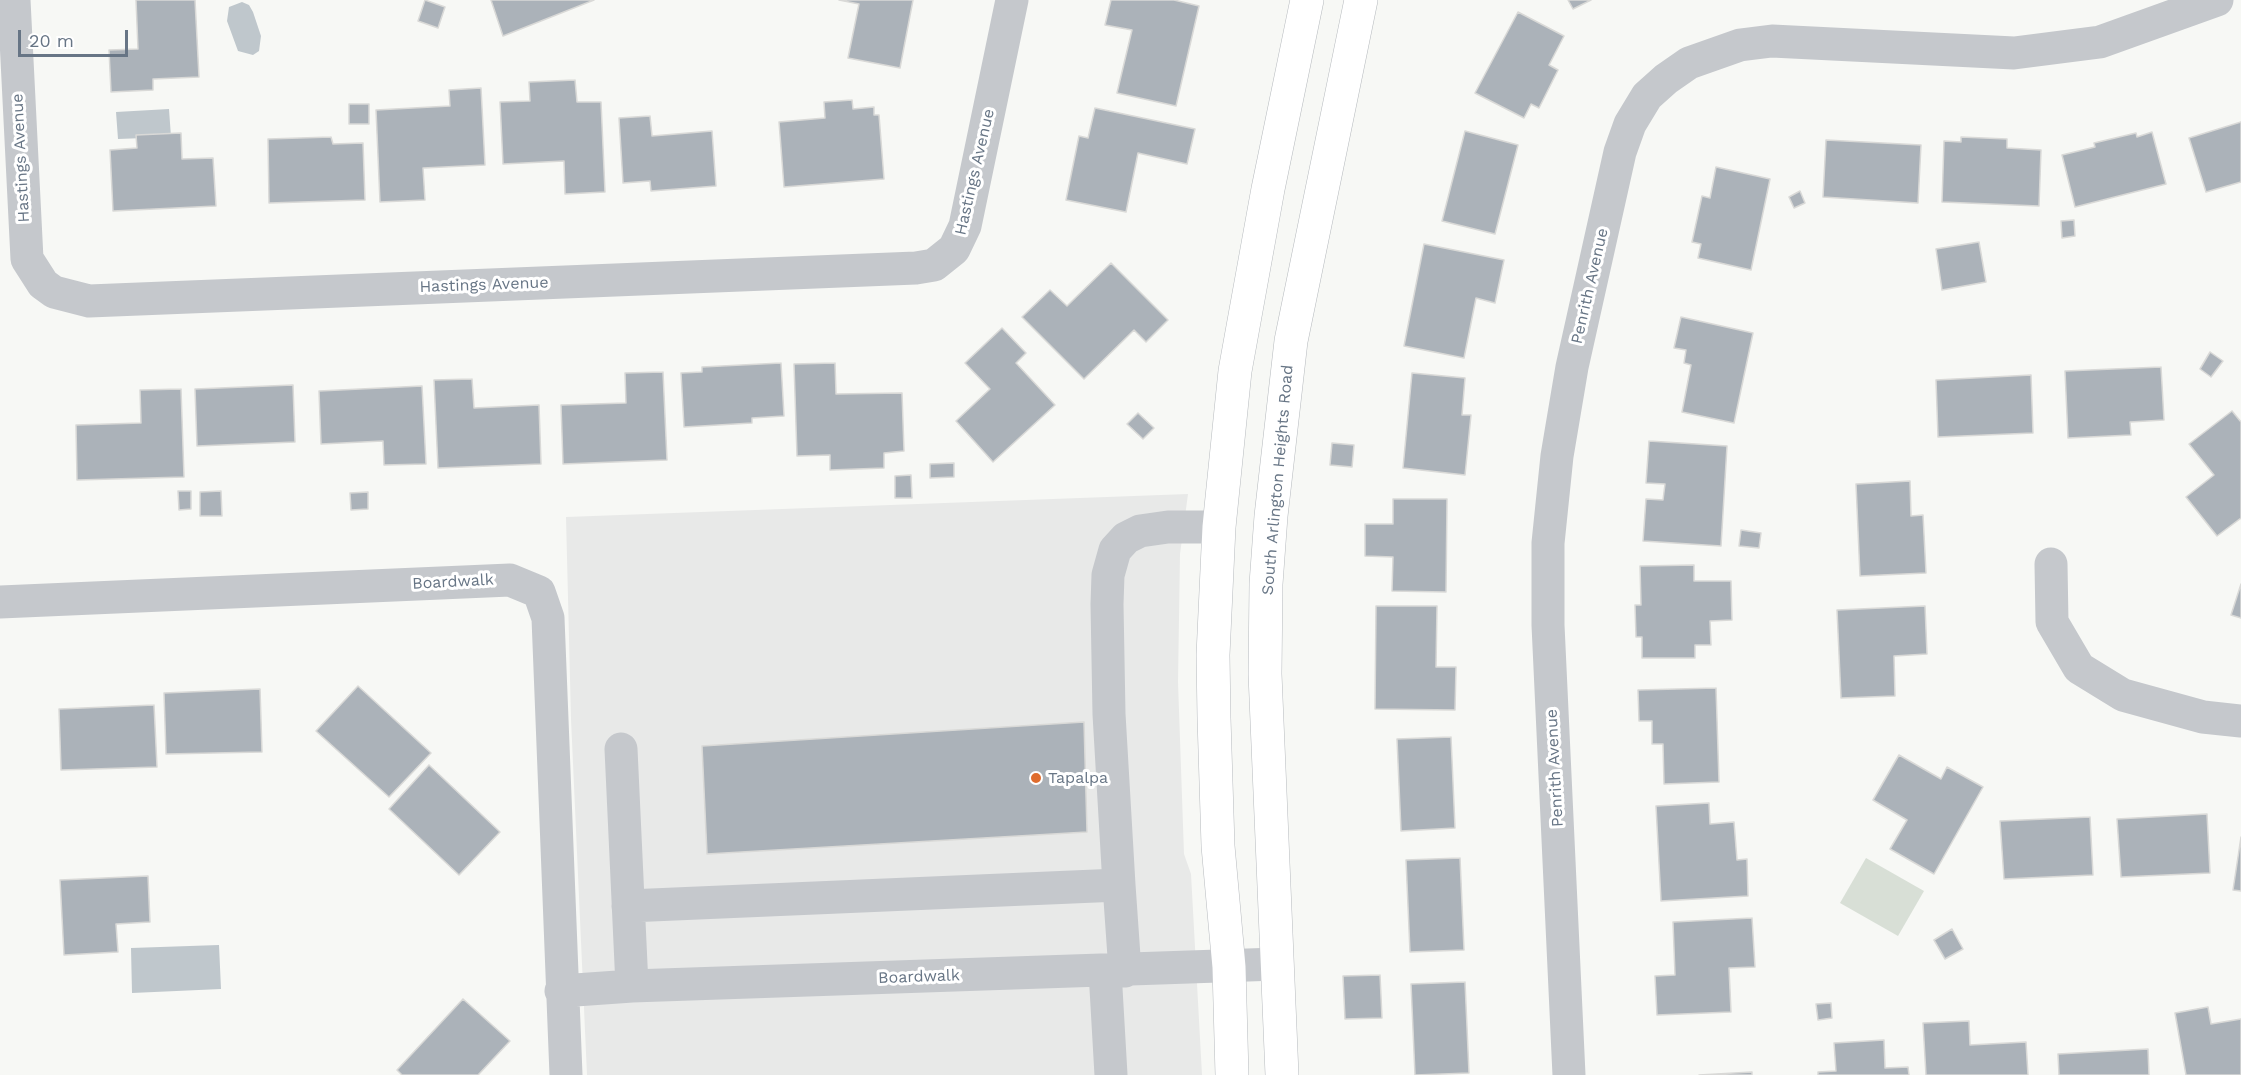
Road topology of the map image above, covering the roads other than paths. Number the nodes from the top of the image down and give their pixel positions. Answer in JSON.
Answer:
{"nodes":[{"id":1,"x":14,"y":0,"type":"edge"},
{"id":2,"x":1011,"y":0,"type":"edge"},
{"id":3,"x":1307,"y":0,"type":"edge"},
{"id":4,"x":1361,"y":0,"type":"edge"},
{"id":5,"x":2217,"y":0,"type":"edge"},
{"id":6,"x":1219,"y":527,"type":"junction"},
{"id":7,"x":2051,"y":564,"type":"dead end"},
{"id":8,"x":0,"y":602,"type":"edge"},
{"id":9,"x":2241,"y":721,"type":"edge"},
{"id":10,"x":621,"y":749,"type":"dead end"},
{"id":11,"x":1119,"y":885,"type":"junction"},
{"id":12,"x":628,"y":906,"type":"junction"},
{"id":13,"x":1277,"y":964,"type":"junction"},
{"id":14,"x":1229,"y":967,"type":"junction"},
{"id":15,"x":1115,"y":971,"type":"junction"},
{"id":16,"x":632,"y":986,"type":"junction"},
{"id":17,"x":561,"y":991,"type":"junction"},
{"id":18,"x":566,"y":1075,"type":"edge"},
{"id":19,"x":1111,"y":1075,"type":"edge"},
{"id":20,"x":1232,"y":1075,"type":"edge"},
{"id":21,"x":1282,"y":1075,"type":"edge"},
{"id":22,"x":1569,"y":1075,"type":"edge"}],
"edges":[{"from":1,"to":2,"type":"street","name":"Hastings Avenue"},
{"from":3,"to":6,"type":"main road"},
{"from":4,"to":13,"type":"main road","name":"South Arlington Heights Road"},
{"from":5,"to":22,"type":"street","name":"Penrith Avenue"},
{"from":6,"to":11,"type":"street"},
{"from":6,"to":14,"type":"main road"},
{"from":7,"to":9,"type":"street"},
{"from":8,"to":17,"type":"street","name":"Boardwalk"},
{"from":10,"to":12,"type":"street"},
{"from":11,"to":12,"type":"street"},
{"from":11,"to":15,"type":"street"},
{"from":12,"to":16,"type":"street"},
{"from":13,"to":14,"type":"street","name":"Boardwalk"},
{"from":13,"to":21,"type":"main road","name":"South Arlington Heights Road"},
{"from":14,"to":15,"type":"street","name":"Boardwalk"},
{"from":14,"to":20,"type":"main road"},
{"from":15,"to":16,"type":"street","name":"Boardwalk"},
{"from":15,"to":19,"type":"street"},
{"from":16,"to":17,"type":"street","name":"Boardwalk"},
{"from":17,"to":18,"type":"street","name":"Boardwalk"}]}
